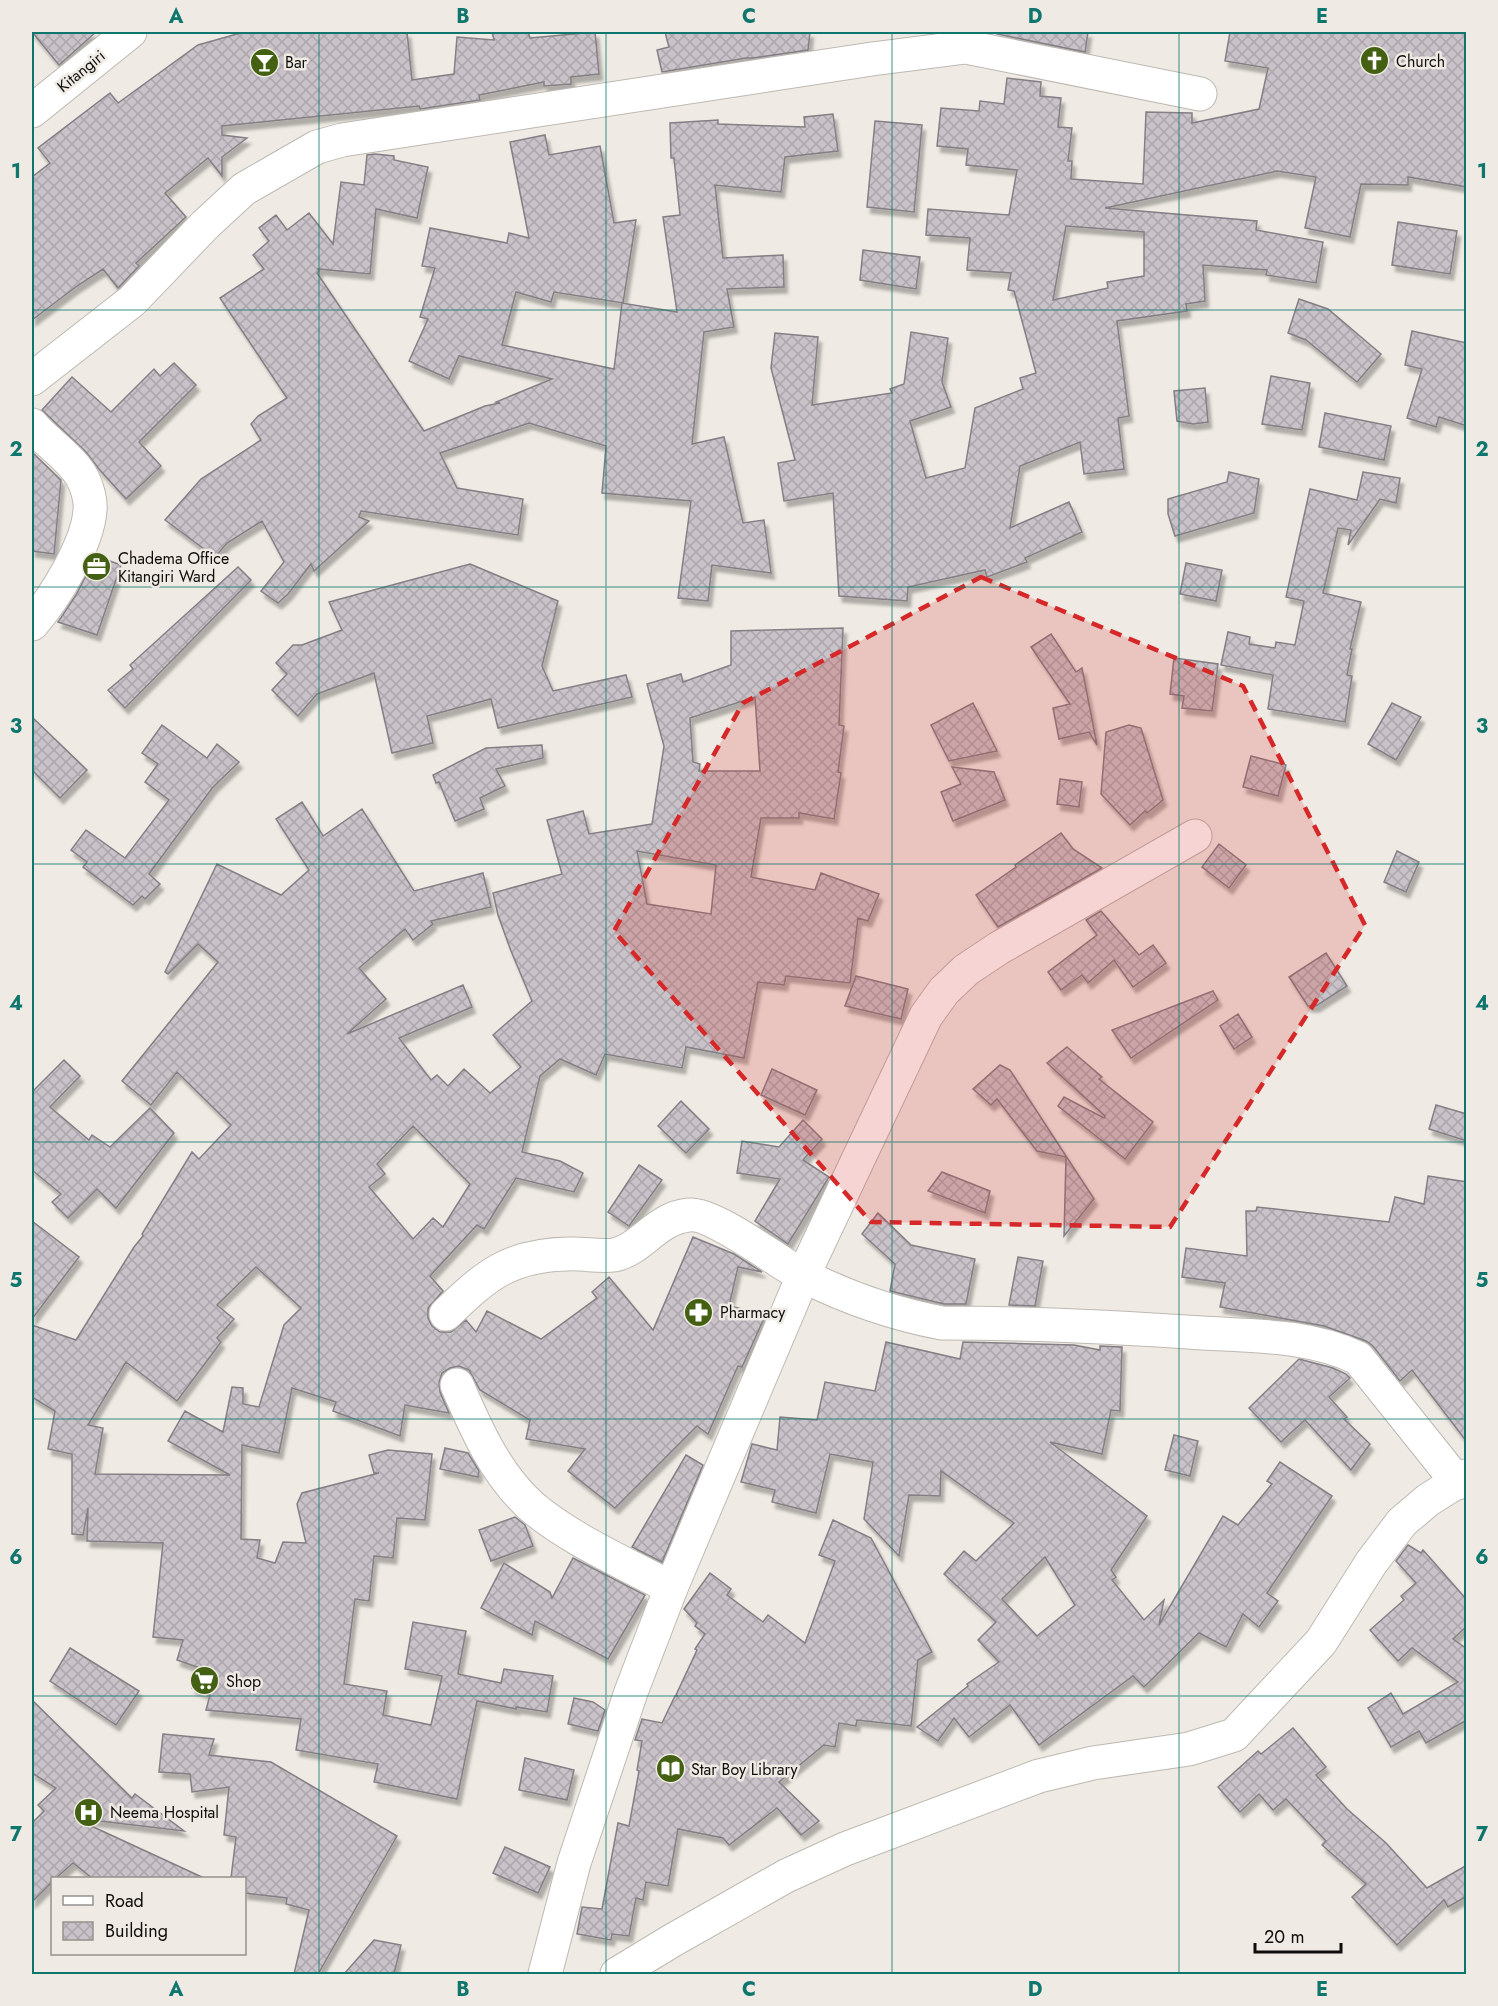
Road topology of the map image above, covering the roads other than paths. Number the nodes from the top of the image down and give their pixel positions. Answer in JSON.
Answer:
{"nodes":[{"id":1,"x":130,"y":32,"type":"edge"},
{"id":2,"x":965,"y":39,"type":"edge"},
{"id":3,"x":1200,"y":94,"type":"dead end"},
{"id":4,"x":32,"y":111,"type":"edge"},
{"id":5,"x":32,"y":379,"type":"edge"},
{"id":6,"x":32,"y":425,"type":"edge"},
{"id":7,"x":32,"y":624,"type":"edge"},
{"id":8,"x":1195,"y":836,"type":"dead end"},
{"id":9,"x":803,"y":1276,"type":"junction"},
{"id":10,"x":446,"y":1314,"type":"dead end"},
{"id":11,"x":457,"y":1385,"type":"dead end"},
{"id":12,"x":1462,"y":1480,"type":"edge"},
{"id":13,"x":671,"y":1588,"type":"junction"},
{"id":14,"x":545,"y":1974,"type":"edge"},
{"id":15,"x":617,"y":1974,"type":"edge"}],
"edges":[{"from":1,"to":4,"type":"street","name":"Kitangiri"},
{"from":2,"to":3,"type":"street"},
{"from":2,"to":5,"type":"street"},
{"from":6,"to":7,"type":"street"},
{"from":8,"to":9,"type":"street"},
{"from":9,"to":10,"type":"street"},
{"from":9,"to":12,"type":"street"},
{"from":9,"to":13,"type":"street"},
{"from":11,"to":13,"type":"street"},
{"from":12,"to":15,"type":"street"},
{"from":13,"to":14,"type":"street"}]}
